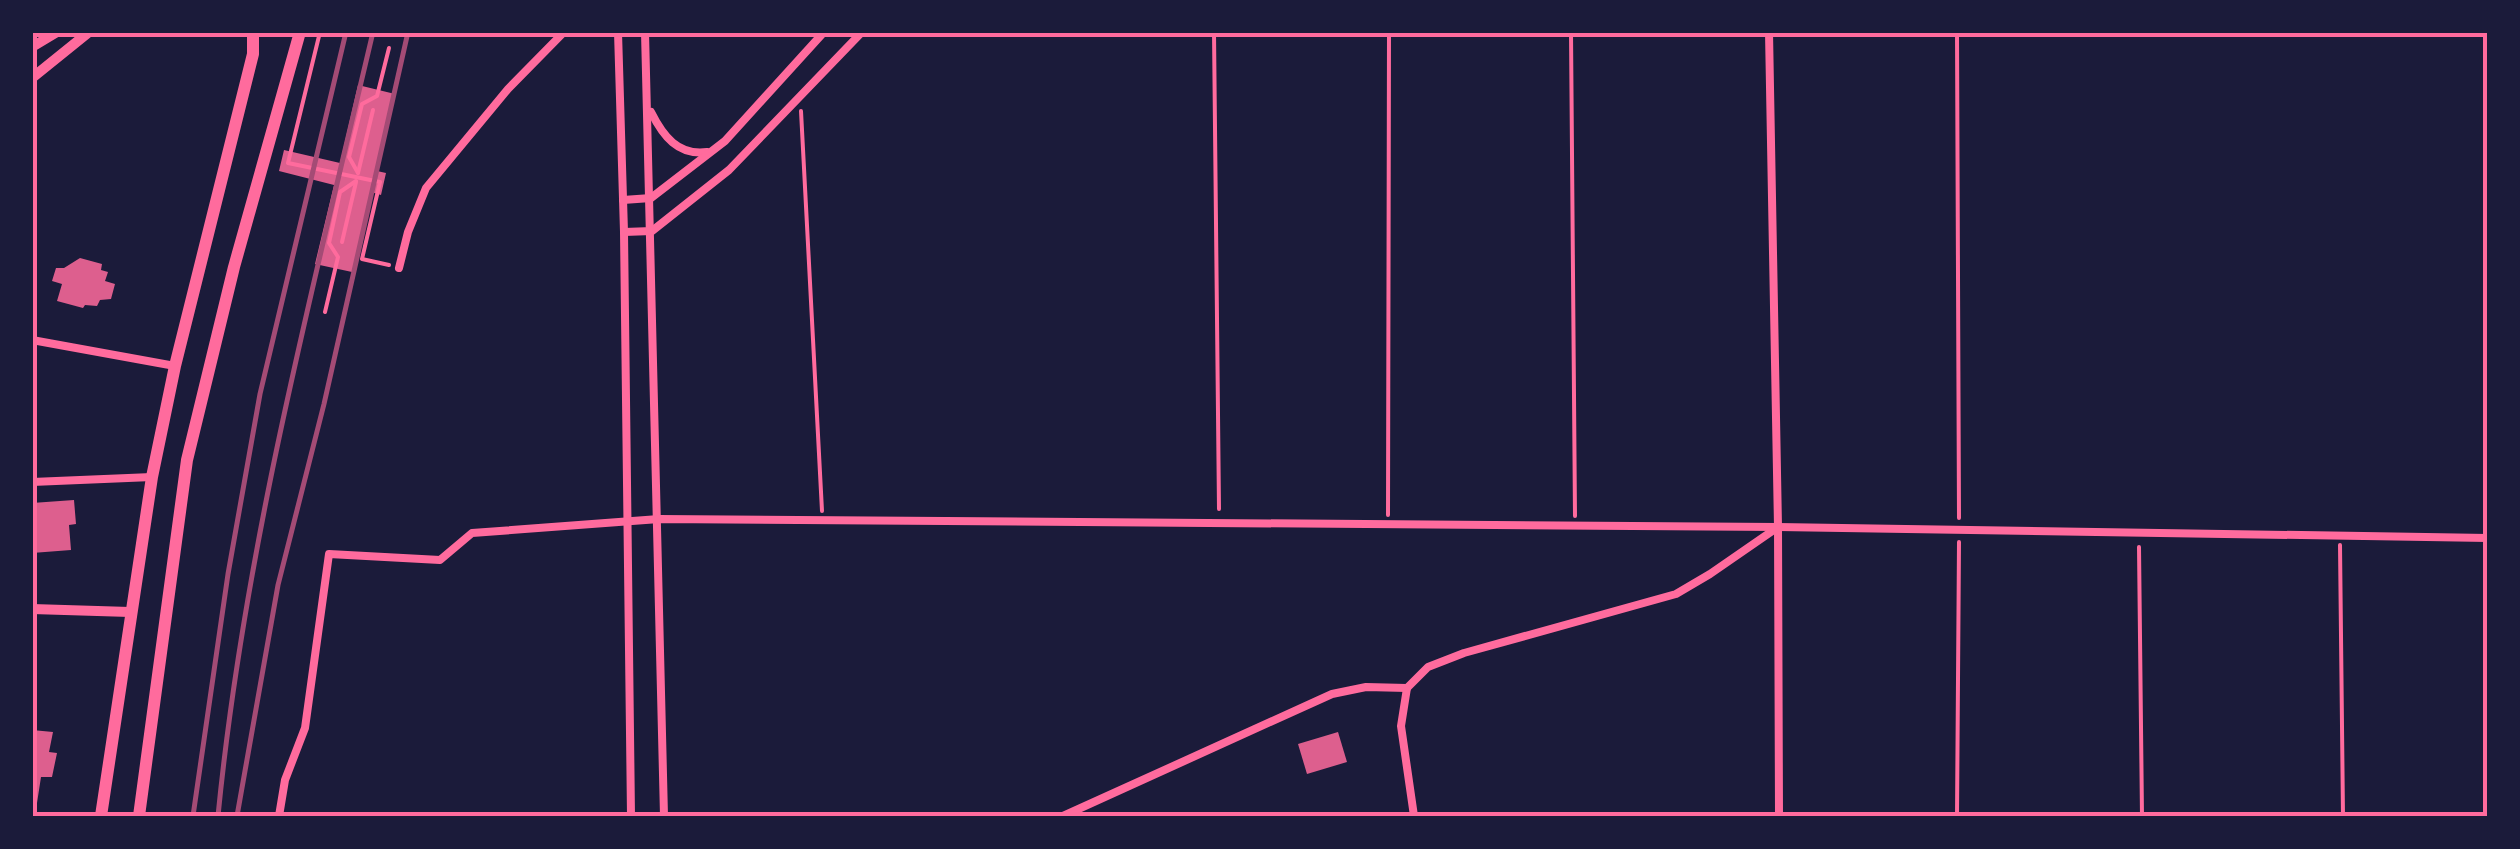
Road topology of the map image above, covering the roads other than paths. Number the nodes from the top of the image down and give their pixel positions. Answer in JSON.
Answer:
{"nodes":[{"id":1,"x":57,"y":32,"type":"edge"},
{"id":2,"x":89,"y":32,"type":"edge"},
{"id":3,"x":253,"y":32,"type":"edge"},
{"id":4,"x":300,"y":32,"type":"edge"},
{"id":5,"x":564,"y":32,"type":"edge"},
{"id":6,"x":618,"y":32,"type":"edge"},
{"id":7,"x":646,"y":32,"type":"edge"},
{"id":8,"x":824,"y":32,"type":"edge"},
{"id":9,"x":862,"y":32,"type":"edge"},
{"id":10,"x":1769,"y":32,"type":"edge"},
{"id":11,"x":32,"y":46,"type":"edge"},
{"id":12,"x":32,"y":78,"type":"edge"},
{"id":13,"x":649,"y":108,"type":"junction"},
{"id":14,"x":711,"y":152,"type":"junction"},
{"id":15,"x":651,"y":198,"type":"junction"},
{"id":16,"x":622,"y":200,"type":"junction"},
{"id":17,"x":652,"y":231,"type":"junction"},
{"id":18,"x":624,"y":232,"type":"junction"},
{"id":19,"x":399,"y":268,"type":"road end"},
{"id":20,"x":32,"y":340,"type":"edge"},
{"id":21,"x":174,"y":366,"type":"junction"},
{"id":22,"x":152,"y":477,"type":"junction"},
{"id":23,"x":32,"y":482,"type":"edge"},
{"id":24,"x":659,"y":520,"type":"junction"},
{"id":25,"x":628,"y":522,"type":"junction"},
{"id":26,"x":1778,"y":527,"type":"junction"},
{"id":27,"x":2488,"y":538,"type":"edge"},
{"id":28,"x":32,"y":609,"type":"edge"},
{"id":29,"x":130,"y":612,"type":"junction"},
{"id":30,"x":1407,"y":688,"type":"junction"},
{"id":31,"x":102,"y":816,"type":"edge"},
{"id":32,"x":139,"y":816,"type":"edge"},
{"id":33,"x":279,"y":816,"type":"edge"},
{"id":34,"x":631,"y":816,"type":"edge"},
{"id":35,"x":664,"y":816,"type":"edge"},
{"id":36,"x":1063,"y":816,"type":"edge"},
{"id":37,"x":1414,"y":816,"type":"edge"},
{"id":38,"x":1778,"y":816,"type":"edge"}],
"edges":[{"from":1,"to":11,"type":"street"},
{"from":2,"to":12,"type":"street"},
{"from":3,"to":21,"type":"main road"},
{"from":4,"to":32,"type":"main road"},
{"from":5,"to":19,"type":"street"},
{"from":6,"to":16,"type":"street"},
{"from":7,"to":13,"type":"street"},
{"from":8,"to":14,"type":"street"},
{"from":9,"to":17,"type":"street"},
{"from":10,"to":26,"type":"street"},
{"from":13,"to":14,"type":"street"},
{"from":13,"to":15,"type":"street"},
{"from":14,"to":15,"type":"street"},
{"from":15,"to":16,"type":"street"},
{"from":15,"to":17,"type":"street"},
{"from":16,"to":18,"type":"street"},
{"from":17,"to":18,"type":"street"},
{"from":17,"to":24,"type":"street"},
{"from":18,"to":25,"type":"street"},
{"from":20,"to":21,"type":"street"},
{"from":21,"to":22,"type":"main road"},
{"from":22,"to":23,"type":"street"},
{"from":22,"to":29,"type":"main road"},
{"from":24,"to":25,"type":"street"},
{"from":24,"to":26,"type":"street"},
{"from":24,"to":35,"type":"street"},
{"from":25,"to":33,"type":"street"},
{"from":25,"to":34,"type":"street"},
{"from":26,"to":27,"type":"street"},
{"from":26,"to":30,"type":"street"},
{"from":26,"to":38,"type":"street"},
{"from":28,"to":29,"type":"street"},
{"from":29,"to":31,"type":"main road"},
{"from":30,"to":36,"type":"street"},
{"from":30,"to":37,"type":"street"}]}
